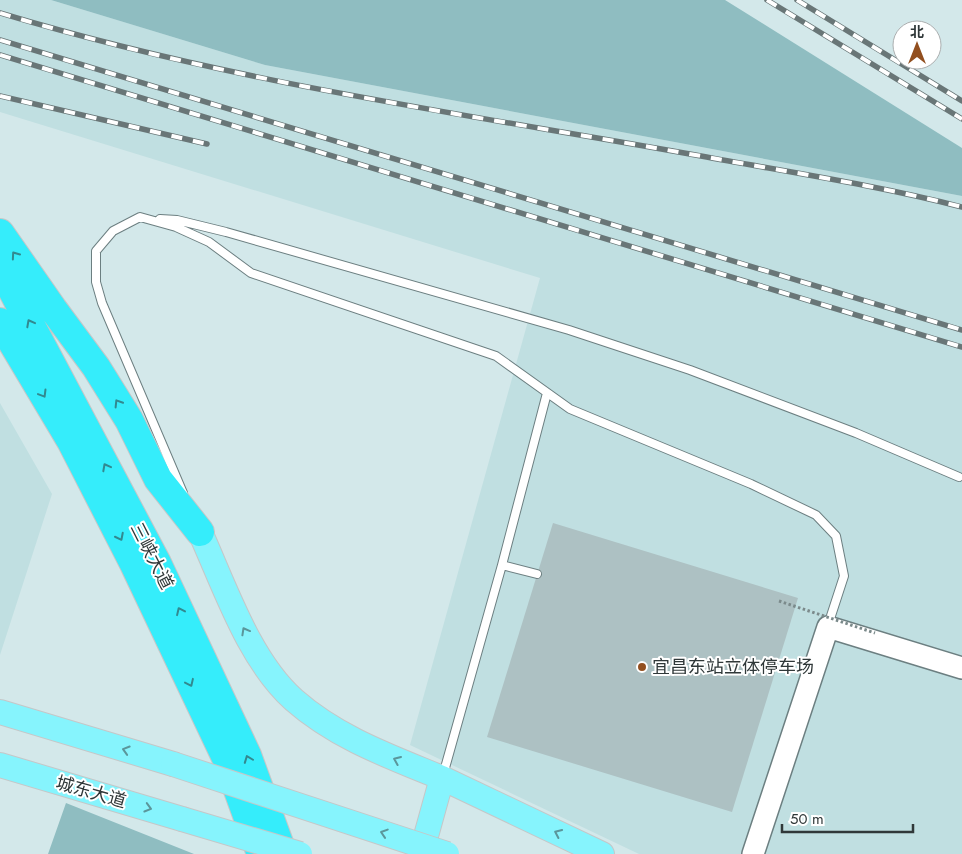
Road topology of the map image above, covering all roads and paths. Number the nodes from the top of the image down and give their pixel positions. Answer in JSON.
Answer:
{"nodes":[{"id":1,"x":140,"y":217,"type":"junction"},
{"id":2,"x":0,"y":233,"type":"edge"},
{"id":3,"x":0,"y":268,"type":"edge"},
{"id":4,"x":0,"y":322,"type":"edge"},
{"id":5,"x":547,"y":393,"type":"junction"},
{"id":6,"x":959,"y":476,"type":"dead end"},
{"id":7,"x":200,"y":532,"type":"junction"},
{"id":8,"x":502,"y":565,"type":"junction"},
{"id":9,"x":537,"y":574,"type":"dead end"},
{"id":10,"x":779,"y":600,"type":"dead end"},
{"id":11,"x":828,"y":627,"type":"junction"},
{"id":12,"x":875,"y":632,"type":"dead end"},
{"id":13,"x":962,"y":668,"type":"edge"},
{"id":14,"x":0,"y":712,"type":"edge"},
{"id":15,"x":0,"y":765,"type":"edge"},
{"id":16,"x":442,"y":778,"type":"junction"},
{"id":17,"x":261,"y":854,"type":"edge"},
{"id":18,"x":283,"y":854,"type":"edge"},
{"id":19,"x":300,"y":854,"type":"edge"},
{"id":20,"x":421,"y":854,"type":"edge"},
{"id":21,"x":447,"y":854,"type":"edge"},
{"id":22,"x":602,"y":854,"type":"edge"},
{"id":23,"x":753,"y":854,"type":"edge"}],
"edges":[{"from":1,"to":5,"type":"lane"},
{"from":1,"to":6,"type":"lane"},
{"from":1,"to":7,"type":"lane"},
{"from":7,"to":2,"type":"highway","one_way":true},
{"from":18,"to":3,"type":"highway","name":"三峡大道","one_way":true},
{"from":4,"to":17,"type":"highway","name":"三峡大道","one_way":true},
{"from":5,"to":8,"type":"lane"},
{"from":5,"to":11,"type":"lane"},
{"from":16,"to":7,"type":"main road","one_way":true},
{"from":8,"to":9,"type":"lane"},
{"from":8,"to":16,"type":"lane"},
{"from":10,"to":12,"type":"path","bridge":true},
{"from":11,"to":13,"type":"street"},
{"from":11,"to":23,"type":"street"},
{"from":21,"to":14,"type":"main road","one_way":true,"bridge":true},
{"from":15,"to":19,"type":"main road","name":"城东大道","one_way":true,"bridge":true},
{"from":16,"to":20,"type":"main road"},
{"from":22,"to":16,"type":"main road","one_way":true}]}
